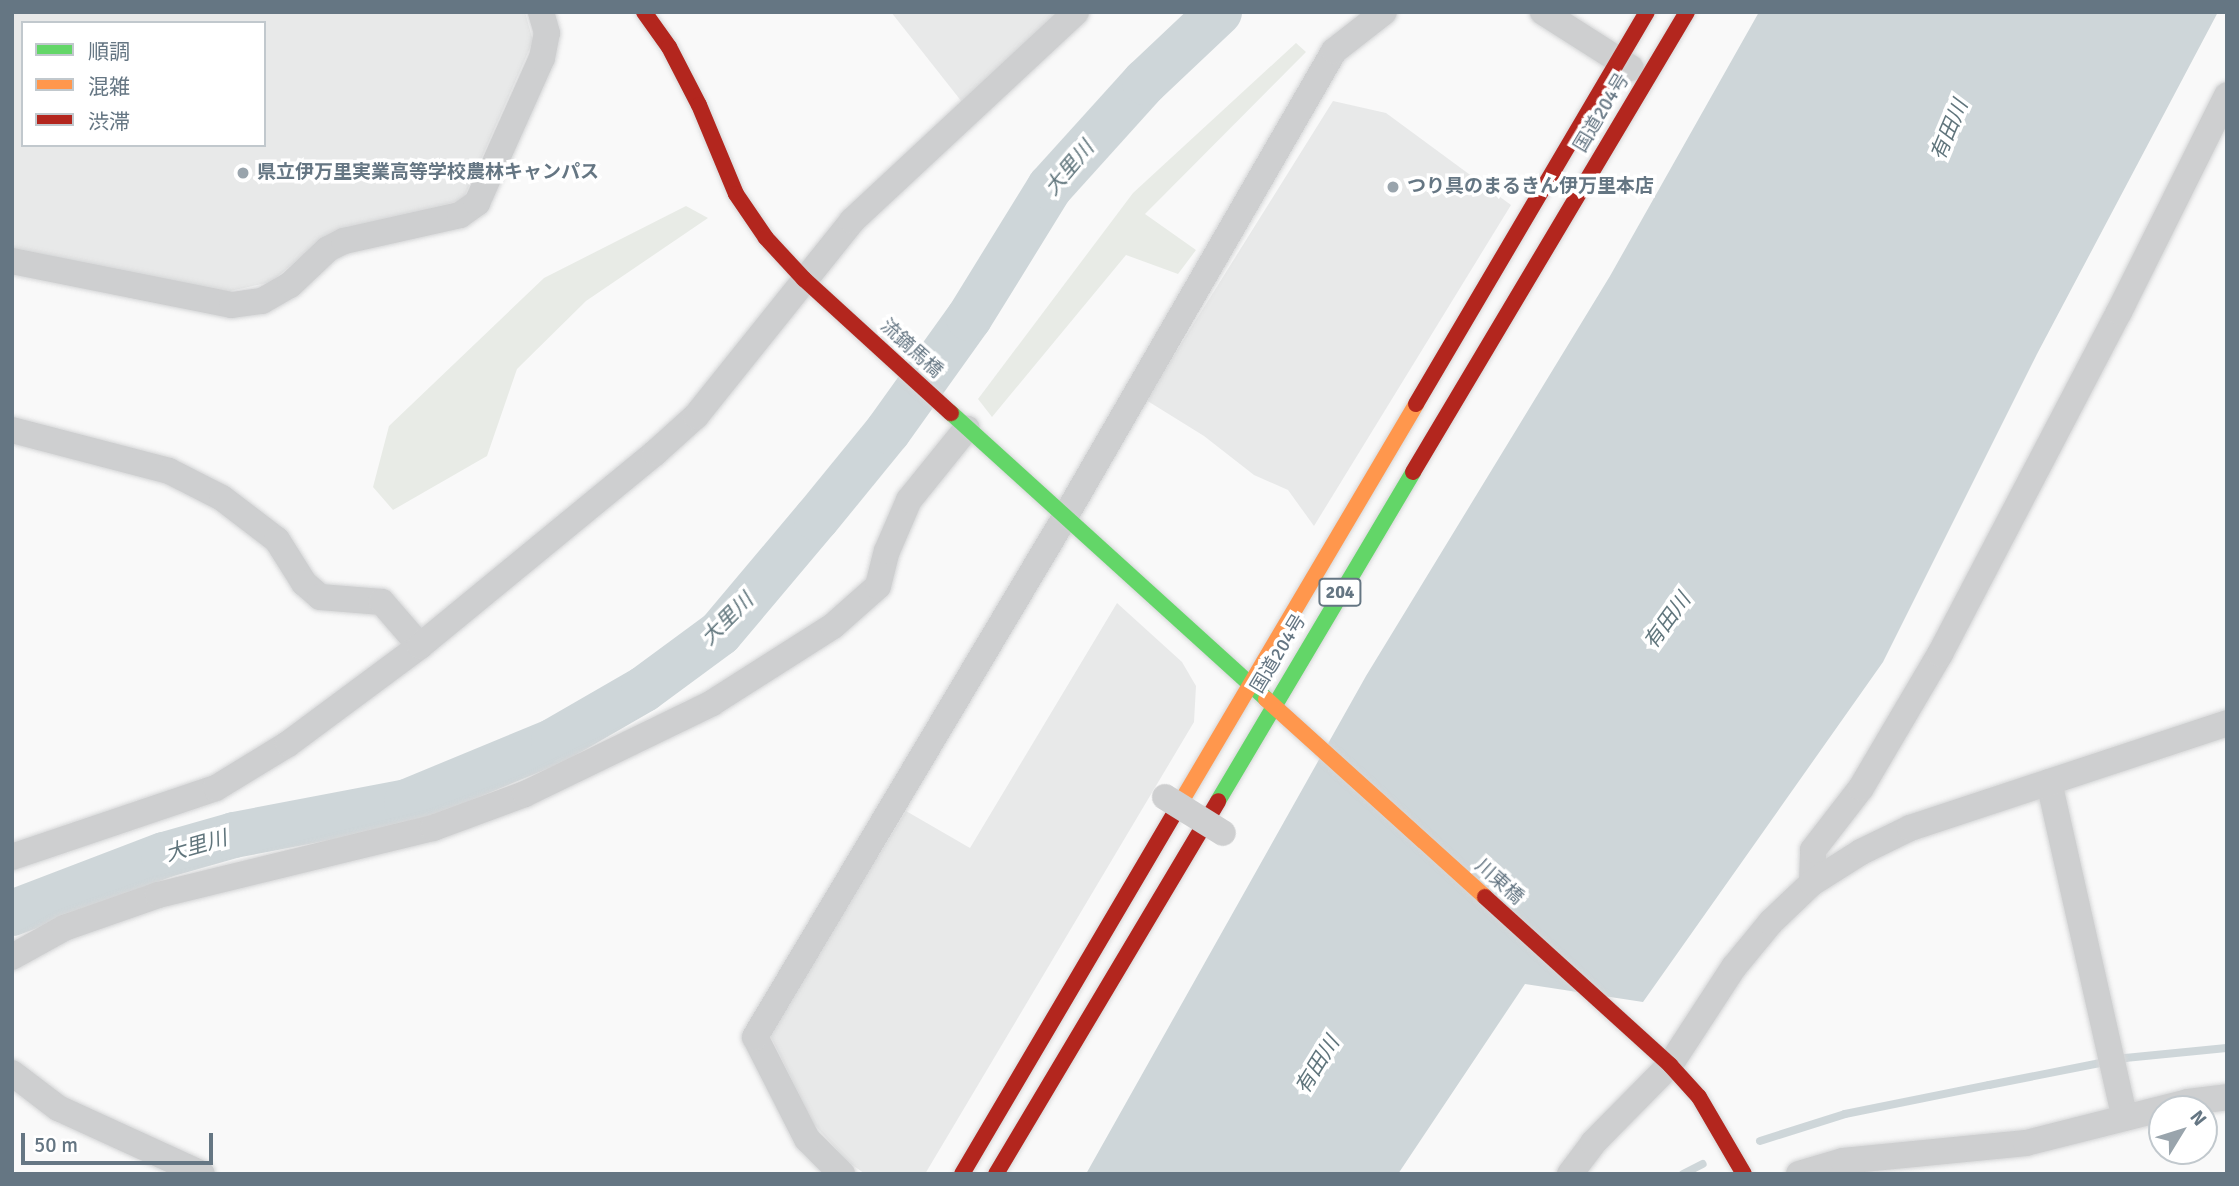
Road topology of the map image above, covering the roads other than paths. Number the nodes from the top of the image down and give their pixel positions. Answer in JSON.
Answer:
{"nodes":[{"id":1,"x":541,"y":12,"type":"edge"},
{"id":2,"x":644,"y":12,"type":"edge"},
{"id":3,"x":1076,"y":12,"type":"edge"},
{"id":4,"x":1384,"y":12,"type":"edge"},
{"id":5,"x":1543,"y":12,"type":"edge"},
{"id":6,"x":1647,"y":12,"type":"edge"},
{"id":7,"x":1687,"y":12,"type":"edge"},
{"id":8,"x":1619,"y":61,"type":"junction"},
{"id":9,"x":1648,"y":77,"type":"junction"},
{"id":10,"x":2227,"y":95,"type":"edge"},
{"id":11,"x":12,"y":261,"type":"edge"},
{"id":12,"x":804,"y":279,"type":"junction"},
{"id":13,"x":959,"y":421,"type":"junction"},
{"id":14,"x":12,"y":430,"type":"edge"},
{"id":15,"x":1065,"y":517,"type":"junction"},
{"id":16,"x":420,"y":646,"type":"junction"},
{"id":17,"x":1249,"y":684,"type":"junction"},
{"id":18,"x":1273,"y":705,"type":"junction"},
{"id":19,"x":2227,"y":723,"type":"edge"},
{"id":20,"x":2049,"y":782,"type":"junction"},
{"id":21,"x":1165,"y":797,"type":"dead end"},
{"id":22,"x":1223,"y":833,"type":"dead end"},
{"id":23,"x":12,"y":856,"type":"edge"},
{"id":24,"x":1812,"y":883,"type":"junction"},
{"id":25,"x":12,"y":957,"type":"edge"},
{"id":26,"x":1662,"y":1058,"type":"junction"},
{"id":27,"x":12,"y":1073,"type":"edge"},
{"id":28,"x":2227,"y":1097,"type":"edge"},
{"id":29,"x":2125,"y":1118,"type":"junction"},
{"id":30,"x":202,"y":1174,"type":"edge"},
{"id":31,"x":842,"y":1174,"type":"edge"},
{"id":32,"x":962,"y":1174,"type":"edge"},
{"id":33,"x":996,"y":1174,"type":"edge"},
{"id":34,"x":1570,"y":1174,"type":"edge"},
{"id":35,"x":1744,"y":1174,"type":"edge"},
{"id":36,"x":1799,"y":1174,"type":"edge"}],
"edges":[{"from":1,"to":11,"type":"street"},
{"from":2,"to":12,"type":"main road","name":"流鏑馬橋"},
{"from":3,"to":12,"type":"street"},
{"from":4,"to":15,"type":"street"},
{"from":5,"to":8,"type":"street"},
{"from":6,"to":8,"type":"main road","name":"国道204号","number":"204"},
{"from":7,"to":9,"type":"main road","name":"国道204号","number":"204"},
{"from":8,"to":9,"type":"street"},
{"from":8,"to":17,"type":"main road","name":"国道204号","number":"204"},
{"from":9,"to":18,"type":"main road","name":"国道204号","number":"204"},
{"from":10,"to":24,"type":"street"},
{"from":12,"to":13,"type":"main road","name":"流鏑馬橋"},
{"from":12,"to":16,"type":"street"},
{"from":13,"to":15,"type":"main road","name":"流鏑馬橋"},
{"from":13,"to":25,"type":"street"},
{"from":14,"to":16,"type":"street"},
{"from":15,"to":17,"type":"main road","name":"川東橋"},
{"from":15,"to":31,"type":"street"},
{"from":16,"to":23,"type":"street"},
{"from":17,"to":18,"type":"main road","name":"川東橋"},
{"from":17,"to":32,"type":"main road","name":"国道204号","number":"204"},
{"from":18,"to":26,"type":"main road","name":"川東橋"},
{"from":18,"to":33,"type":"main road","name":"国道204号","number":"204"},
{"from":19,"to":20,"type":"street"},
{"from":20,"to":24,"type":"street"},
{"from":20,"to":29,"type":"street"},
{"from":21,"to":22,"type":"street","bridge":true},
{"from":24,"to":26,"type":"street"},
{"from":26,"to":34,"type":"street"},
{"from":26,"to":35,"type":"main road","name":"川東橋"},
{"from":27,"to":30,"type":"street"},
{"from":28,"to":29,"type":"street"},
{"from":29,"to":36,"type":"street"}]}
